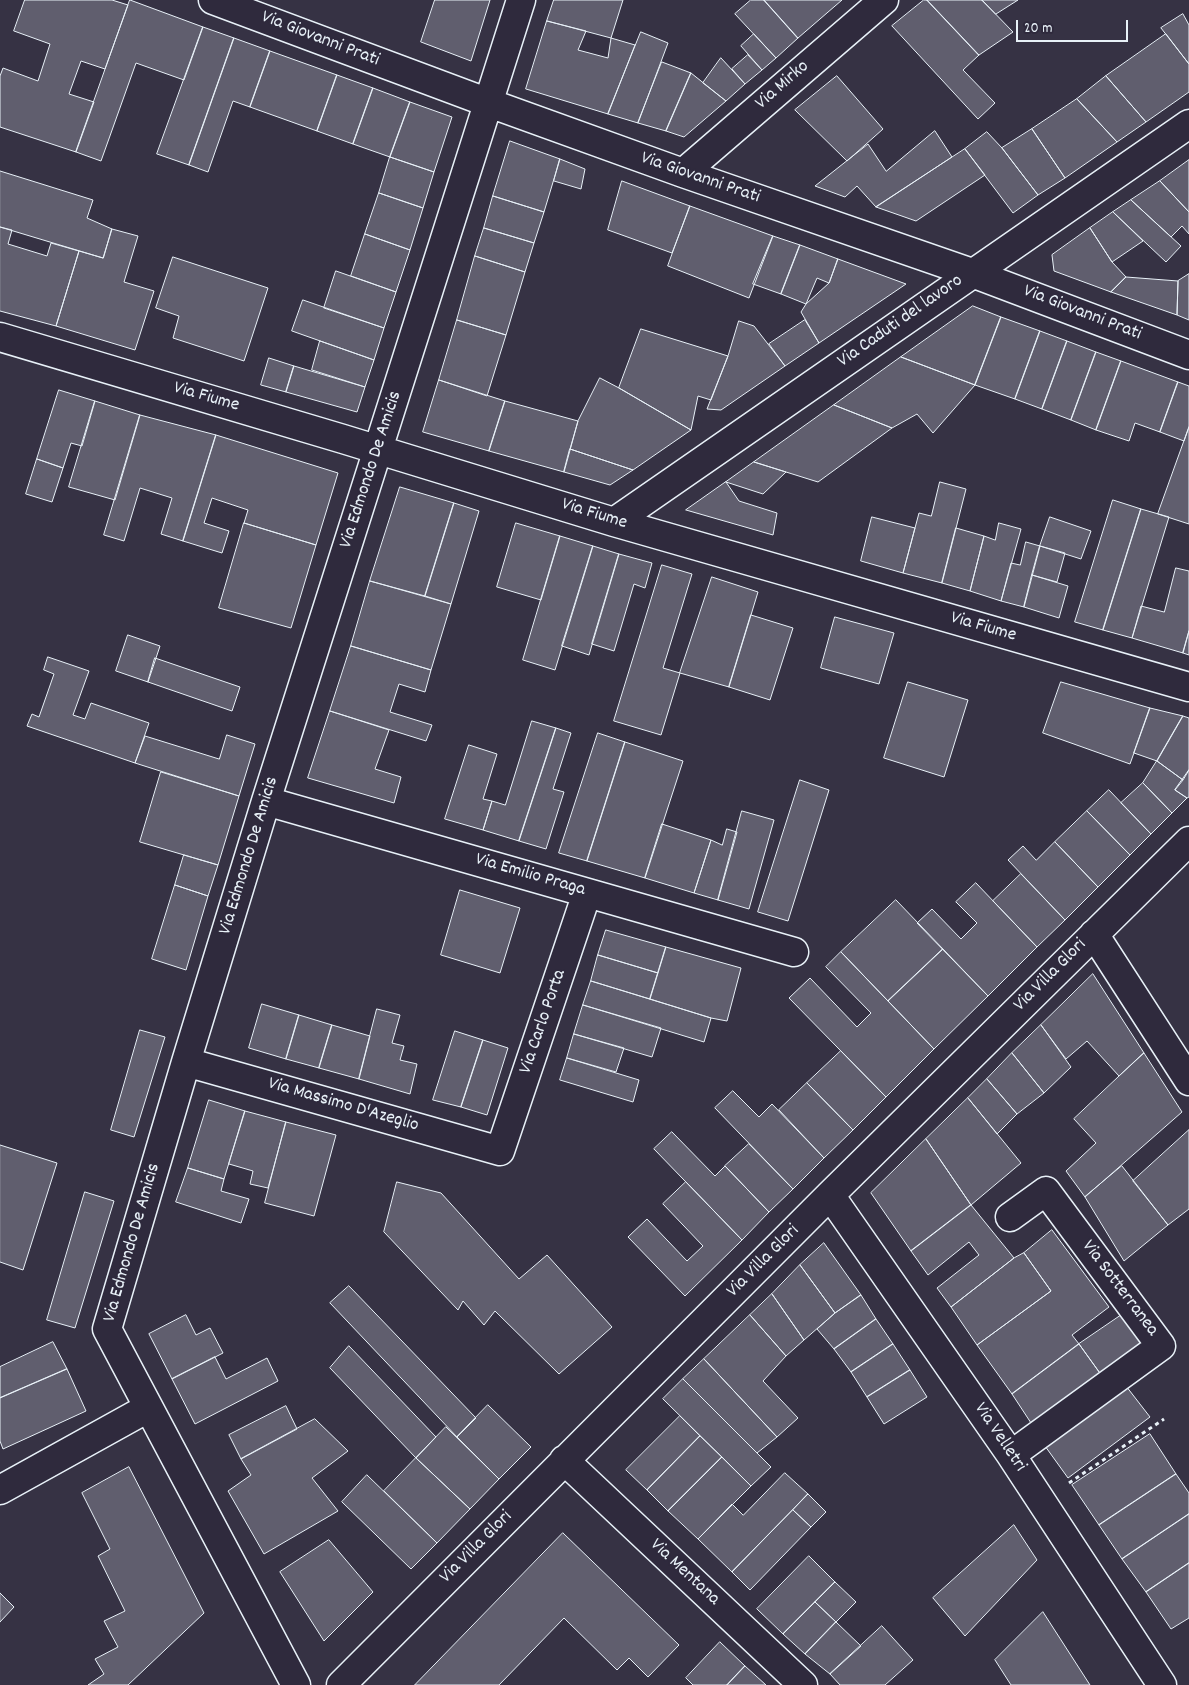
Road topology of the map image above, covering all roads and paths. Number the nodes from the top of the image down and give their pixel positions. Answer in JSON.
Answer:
{"nodes":[{"id":1,"x":213,"y":0,"type":"edge"},
{"id":2,"x":521,"y":0,"type":"edge"},
{"id":3,"x":884,"y":0,"type":"edge"},
{"id":4,"x":489,"y":103,"type":"junction"},
{"id":5,"x":1189,"y":124,"type":"edge"},
{"id":6,"x":683,"y":173,"type":"junction"},
{"id":7,"x":972,"y":273,"type":"junction"},
{"id":8,"x":0,"y":338,"type":"edge"},
{"id":9,"x":1189,"y":354,"type":"edge"},
{"id":10,"x":378,"y":450,"type":"junction"},
{"id":11,"x":614,"y":522,"type":"junction"},
{"id":12,"x":1189,"y":687,"type":"edge"},
{"id":13,"x":266,"y":801,"type":"junction"},
{"id":14,"x":1189,"y":840,"type":"edge"},
{"id":15,"x":587,"y":893,"type":"junction"},
{"id":16,"x":1094,"y":934,"type":"junction"},
{"id":17,"x":794,"y":952,"type":"dead end"},
{"id":18,"x":186,"y":1062,"type":"junction"},
{"id":19,"x":1189,"y":1081,"type":"edge"},
{"id":20,"x":500,"y":1151,"type":"joint"},
{"id":21,"x":830,"y":1195,"type":"junction"},
{"id":22,"x":1010,"y":1217,"type":"dead end"},
{"id":23,"x":148,"y":1408,"type":"junction"},
{"id":24,"x":1164,"y":1419,"type":"dead end"},
{"id":25,"x":1011,"y":1455,"type":"junction"},
{"id":26,"x":564,"y":1460,"type":"junction"},
{"id":27,"x":0,"y":1490,"type":"edge"},
{"id":28,"x":1042,"y":1501,"type":"junction"},
{"id":29,"x":296,"y":1685,"type":"edge"},
{"id":30,"x":341,"y":1685,"type":"edge"},
{"id":31,"x":803,"y":1685,"type":"edge"},
{"id":32,"x":1162,"y":1685,"type":"edge"}],
"edges":[{"from":1,"to":4,"type":"street","name":"Via Giovanni Prati"},
{"from":2,"to":4,"type":"street","name":"Via Edmondo De Amicis"},
{"from":3,"to":6,"type":"street","name":"Via Mirko"},
{"from":4,"to":6,"type":"street","name":"Via Giovanni Prati"},
{"from":4,"to":10,"type":"street","name":"Via Edmondo De Amicis"},
{"from":5,"to":7,"type":"street","name":"Via Caduti del lavoro"},
{"from":6,"to":7,"type":"street","name":"Via Giovanni Prati"},
{"from":7,"to":9,"type":"street","name":"Via Giovanni Prati"},
{"from":7,"to":11,"type":"street","name":"Via Caduti del lavoro"},
{"from":8,"to":10,"type":"street","name":"Via Fiume"},
{"from":10,"to":11,"type":"street","name":"Via Fiume"},
{"from":10,"to":13,"type":"street","name":"Via Edmondo De Amicis"},
{"from":11,"to":12,"type":"street","name":"Via Fiume"},
{"from":13,"to":15,"type":"street","name":"Via Emilio Praga"},
{"from":13,"to":18,"type":"street","name":"Via Edmondo De Amicis"},
{"from":14,"to":16,"type":"street","name":"Via Villa Glori"},
{"from":15,"to":17,"type":"street","name":"Via Emilio Praga"},
{"from":15,"to":20,"type":"street","name":"Via Carlo Porta"},
{"from":16,"to":19,"type":"street"},
{"from":16,"to":21,"type":"street","name":"Via Villa Glori"},
{"from":18,"to":20,"type":"street","name":"Via Massimo D'Azeglio"},
{"from":18,"to":23,"type":"street","name":"Via Edmondo De Amicis"},
{"from":21,"to":25,"type":"street","name":"Via Velletri"},
{"from":21,"to":26,"type":"street","name":"Via Villa Glori"},
{"from":22,"to":25,"type":"street","name":"Via Sotterranea"},
{"from":23,"to":27,"type":"street"},
{"from":23,"to":29,"type":"street","name":"Via Edmondo De Amicis"},
{"from":24,"to":28,"type":"path"},
{"from":25,"to":28,"type":"street","name":"Via Velletri"},
{"from":26,"to":30,"type":"street","name":"Via Villa Glori"},
{"from":26,"to":31,"type":"street","name":"Via Mentana"},
{"from":28,"to":32,"type":"street","name":"Via Velletri"}]}
